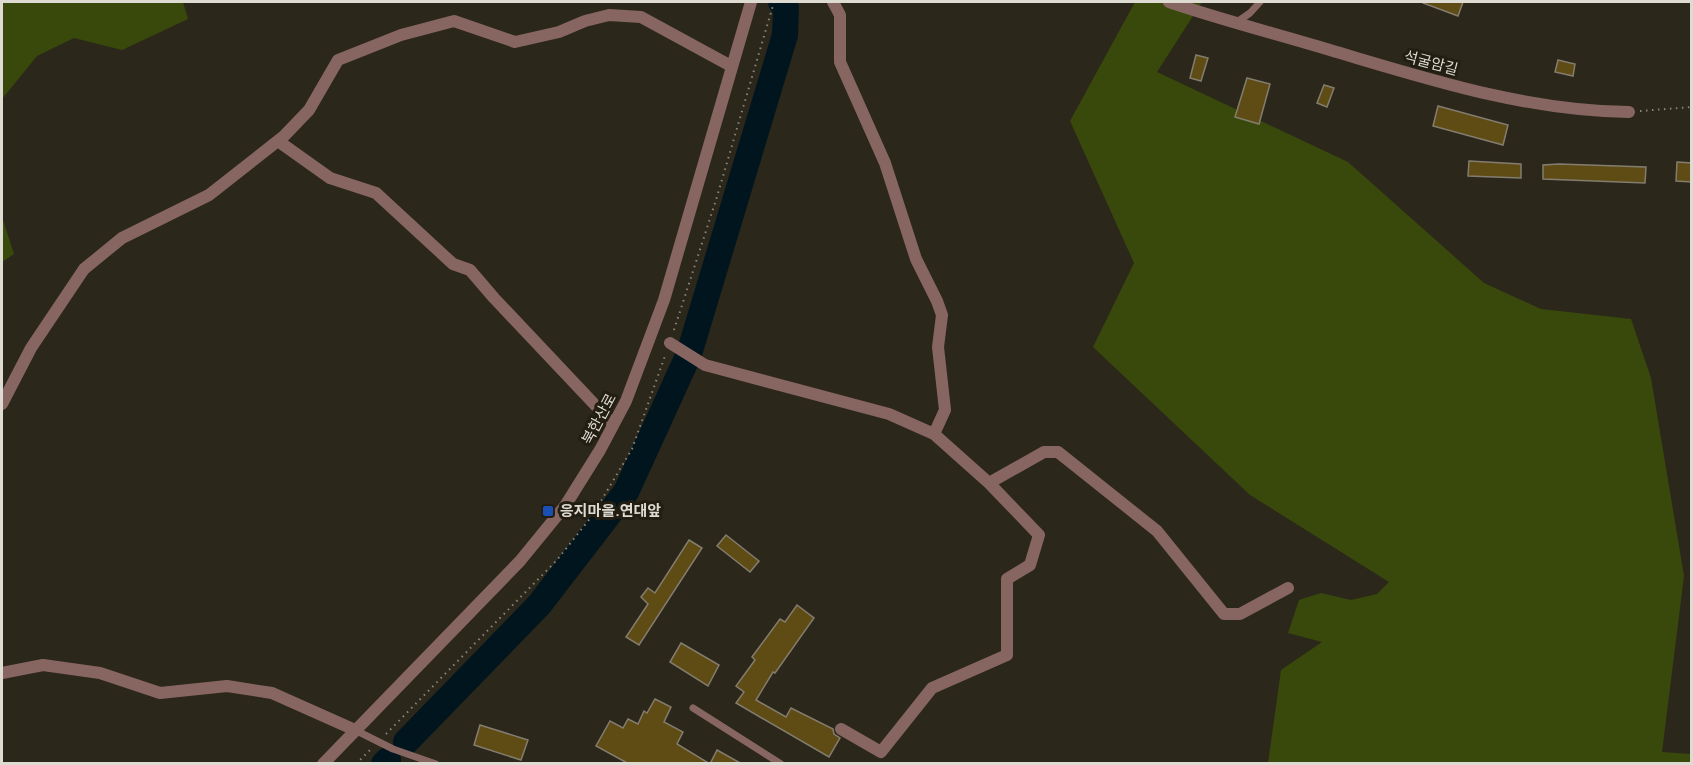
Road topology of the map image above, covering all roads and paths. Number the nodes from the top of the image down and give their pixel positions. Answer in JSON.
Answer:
{"nodes":[{"id":1,"x":750,"y":2,"type":"edge"},
{"id":2,"x":833,"y":2,"type":"edge"},
{"id":3,"x":1169,"y":2,"type":"edge"},
{"id":4,"x":1260,"y":2,"type":"edge"},
{"id":5,"x":1237,"y":22,"type":"junction"},
{"id":6,"x":731,"y":66,"type":"junction"},
{"id":7,"x":1692,"y":106,"type":"edge"},
{"id":8,"x":1629,"y":112,"type":"joint"},
{"id":9,"x":278,"y":141,"type":"junction"},
{"id":10,"x":670,"y":344,"type":"dead end"},
{"id":11,"x":2,"y":404,"type":"edge"},
{"id":12,"x":613,"y":424,"type":"junction"},
{"id":13,"x":934,"y":434,"type":"junction"},
{"id":14,"x":989,"y":483,"type":"junction"},
{"id":15,"x":1288,"y":588,"type":"dead end"},
{"id":16,"x":2,"y":673,"type":"edge"},
{"id":17,"x":693,"y":708,"type":"dead end"},
{"id":18,"x":841,"y":729,"type":"dead end"},
{"id":19,"x":355,"y":730,"type":"junction"},
{"id":20,"x":323,"y":764,"type":"edge"},
{"id":21,"x":435,"y":764,"type":"edge"},
{"id":22,"x":781,"y":764,"type":"edge"}],
"edges":[{"from":1,"to":6,"type":"street","name":"북한산로"},
{"from":2,"to":13,"type":"street"},
{"from":3,"to":5,"type":"street","name":"석굴암길"},
{"from":4,"to":5,"type":"lane"},
{"from":5,"to":8,"type":"street","name":"석굴암길"},
{"from":6,"to":9,"type":"street"},
{"from":6,"to":12,"type":"street","name":"북한산로"},
{"from":7,"to":8,"type":"path"},
{"from":9,"to":11,"type":"street"},
{"from":9,"to":12,"type":"street"},
{"from":10,"to":13,"type":"street"},
{"from":12,"to":19,"type":"street","name":"북한산로"},
{"from":13,"to":14,"type":"street"},
{"from":14,"to":15,"type":"street"},
{"from":14,"to":18,"type":"street"},
{"from":16,"to":19,"type":"street"},
{"from":17,"to":22,"type":"lane"},
{"from":19,"to":20,"type":"street","name":"북한산로"},
{"from":19,"to":21,"type":"lane"}]}
